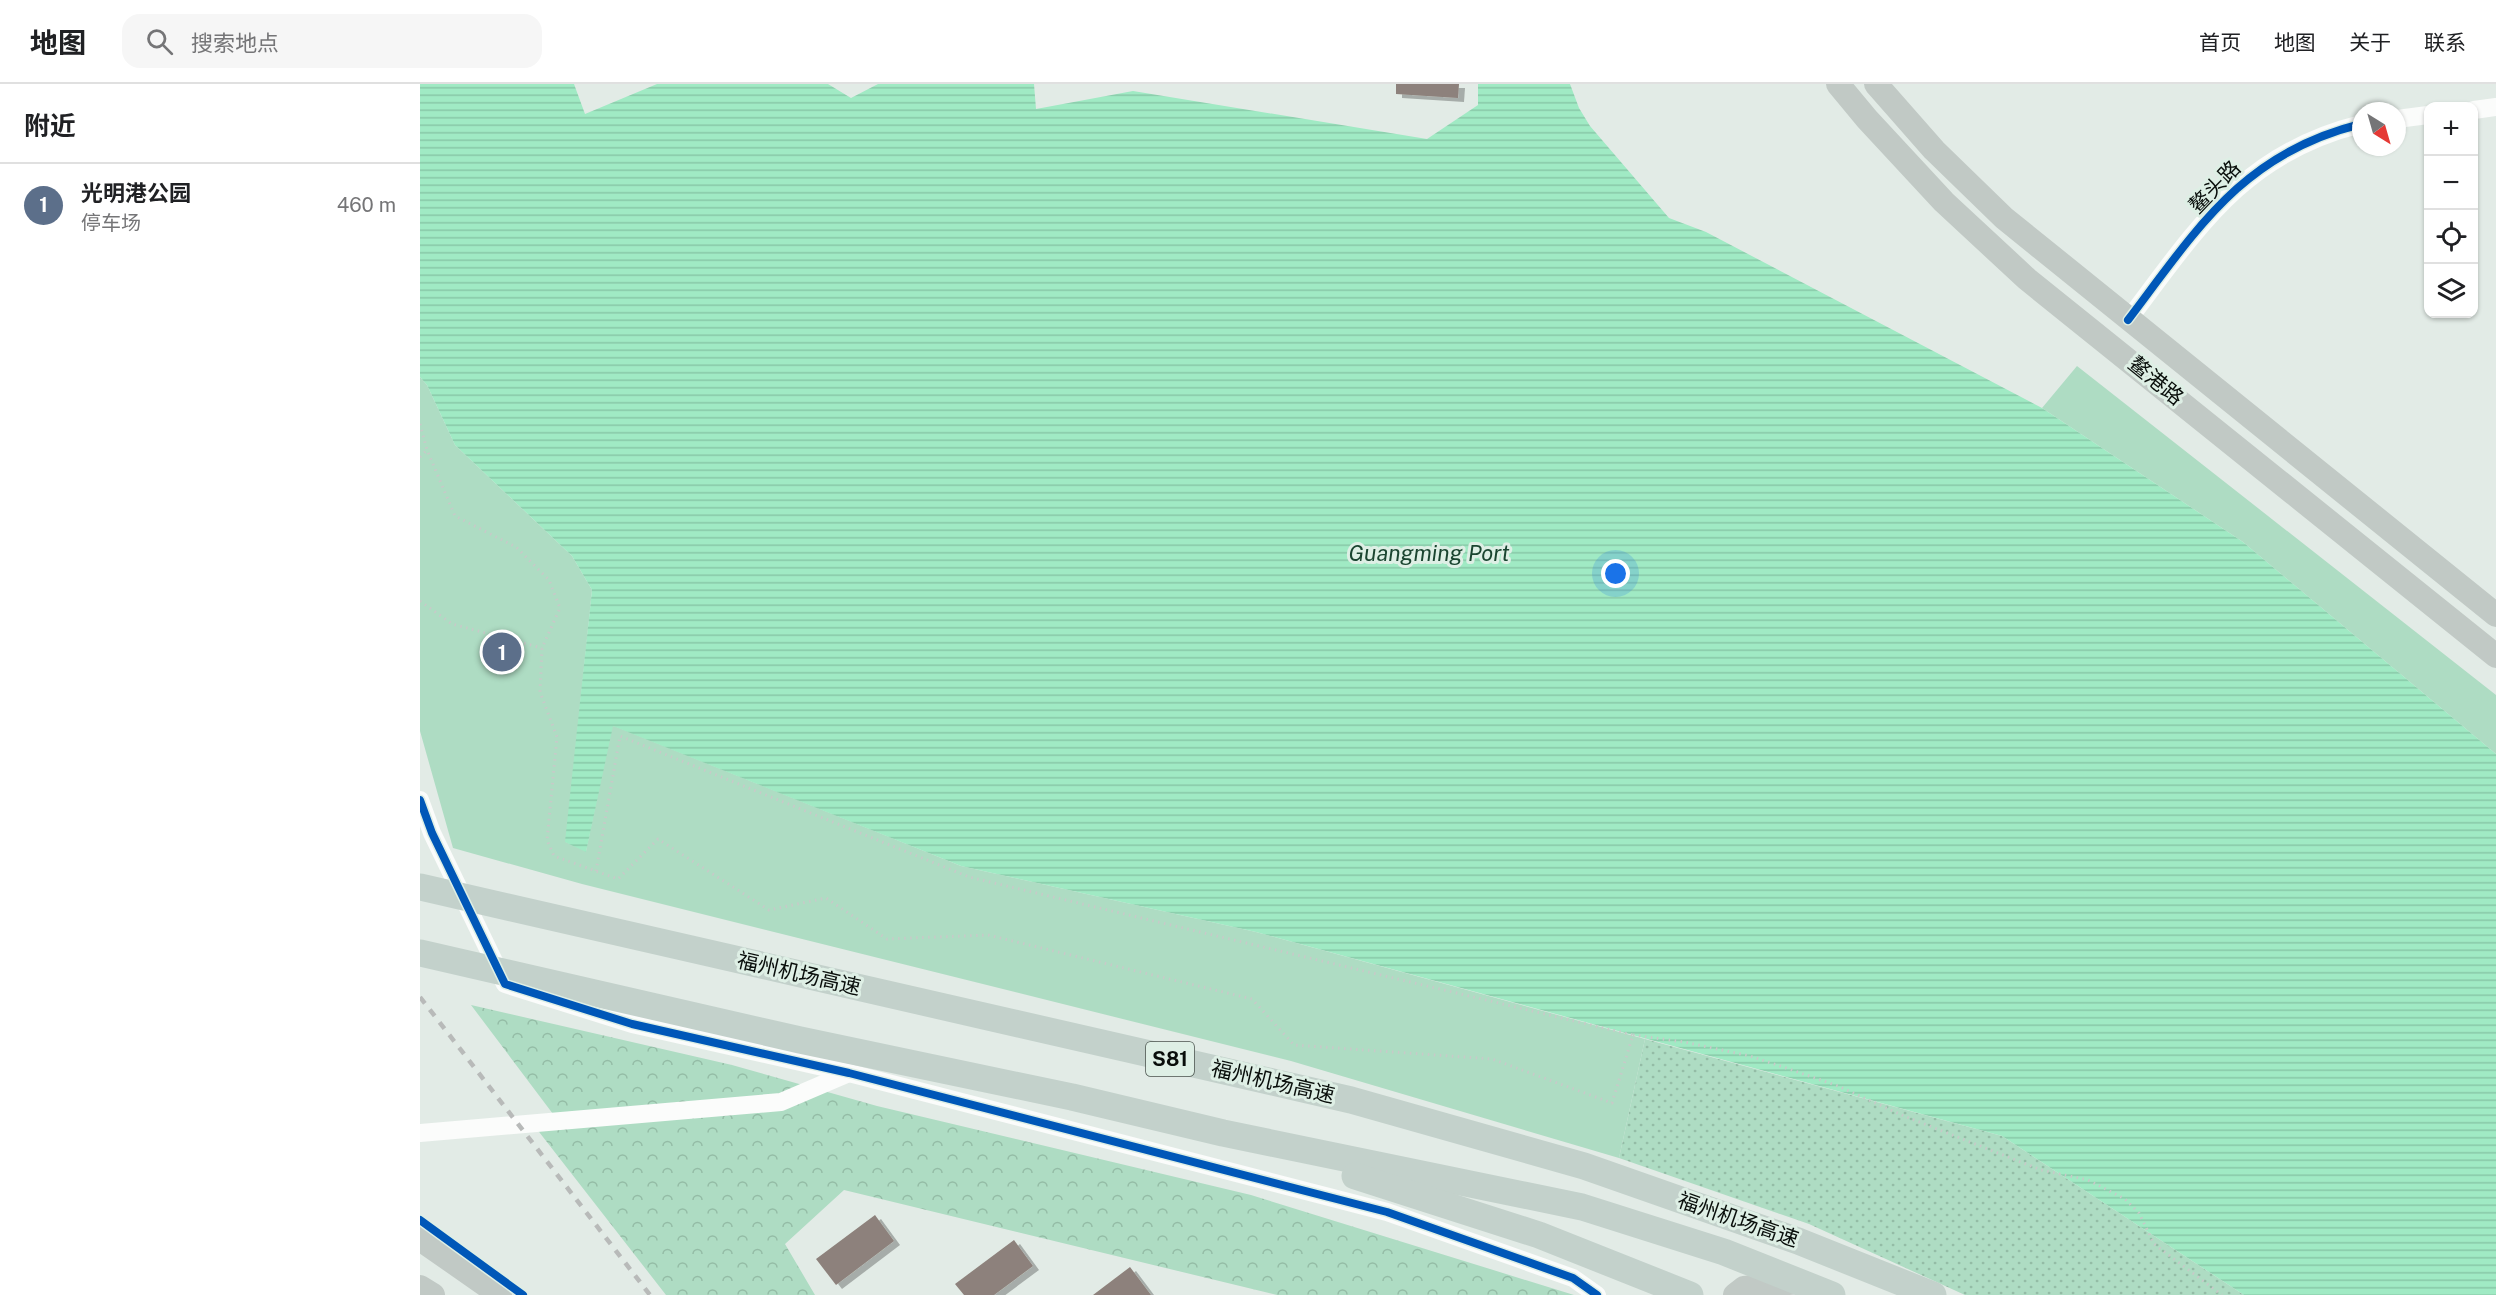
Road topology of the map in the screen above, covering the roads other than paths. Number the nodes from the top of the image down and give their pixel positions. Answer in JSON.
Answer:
{"nodes":[{"id":1,"x":1838,"y":84,"type":"edge"},
{"id":2,"x":1876,"y":84,"type":"edge"},
{"id":3,"x":2496,"y":108,"type":"edge"},
{"id":4,"x":2478,"y":110,"type":"edge"},
{"id":5,"x":2424,"y":116,"type":"edge"},
{"id":6,"x":2406,"y":118,"type":"edge"},
{"id":7,"x":2352,"y":127,"type":"edge"},
{"id":8,"x":2128,"y":320,"type":"junction"},
{"id":9,"x":2496,"y":615,"type":"edge"},
{"id":10,"x":2496,"y":656,"type":"edge"},
{"id":11,"x":420,"y":800,"type":"edge"},
{"id":12,"x":420,"y":887,"type":"edge"},
{"id":13,"x":420,"y":953,"type":"edge"},
{"id":14,"x":849,"y":1073,"type":"junction"},
{"id":15,"x":420,"y":1133,"type":"edge"},
{"id":16,"x":1223,"y":1133,"type":"junction"},
{"id":17,"x":420,"y":1239,"type":"edge"},
{"id":18,"x":1905,"y":1282,"type":"junction"},
{"id":19,"x":420,"y":1287,"type":"edge"},
{"id":20,"x":433,"y":1295,"type":"edge"},
{"id":21,"x":500,"y":1295,"type":"edge"},
{"id":22,"x":1597,"y":1295,"type":"edge"},
{"id":23,"x":1690,"y":1295,"type":"edge"},
{"id":24,"x":1735,"y":1295,"type":"edge"},
{"id":25,"x":1820,"y":1295,"type":"edge"},
{"id":26,"x":1833,"y":1295,"type":"edge"},
{"id":27,"x":1933,"y":1295,"type":"edge"},
{"id":28,"x":1942,"y":1295,"type":"edge"}],
"edges":[{"from":1,"to":10,"type":"main road","name":"鳌港路"},
{"from":2,"to":8,"type":"main road","name":"鳌港路"},
{"from":3,"to":4,"type":"street"},
{"from":5,"to":6,"type":"street"},
{"from":7,"to":8,"type":"street","name":"鳌头路"},
{"from":8,"to":9,"type":"main road","name":"鳌港路"},
{"from":11,"to":14,"type":"street"},
{"from":12,"to":18,"type":"highway","name":"福州机场高速","number":"S81"},
{"from":13,"to":16,"type":"highway","name":"福州机场高速"},
{"from":14,"to":15,"type":"street"},
{"from":14,"to":22,"type":"street"},
{"from":16,"to":23,"type":"highway"},
{"from":16,"to":26,"type":"highway","name":"福州机场高速"},
{"from":17,"to":21,"type":"main road"},
{"from":18,"to":27,"type":"highway","name":"福州机场高速","number":"S81"},
{"from":18,"to":28,"type":"highway"},
{"from":19,"to":20,"type":"main road"},
{"from":24,"to":25,"type":"main road"}]}
